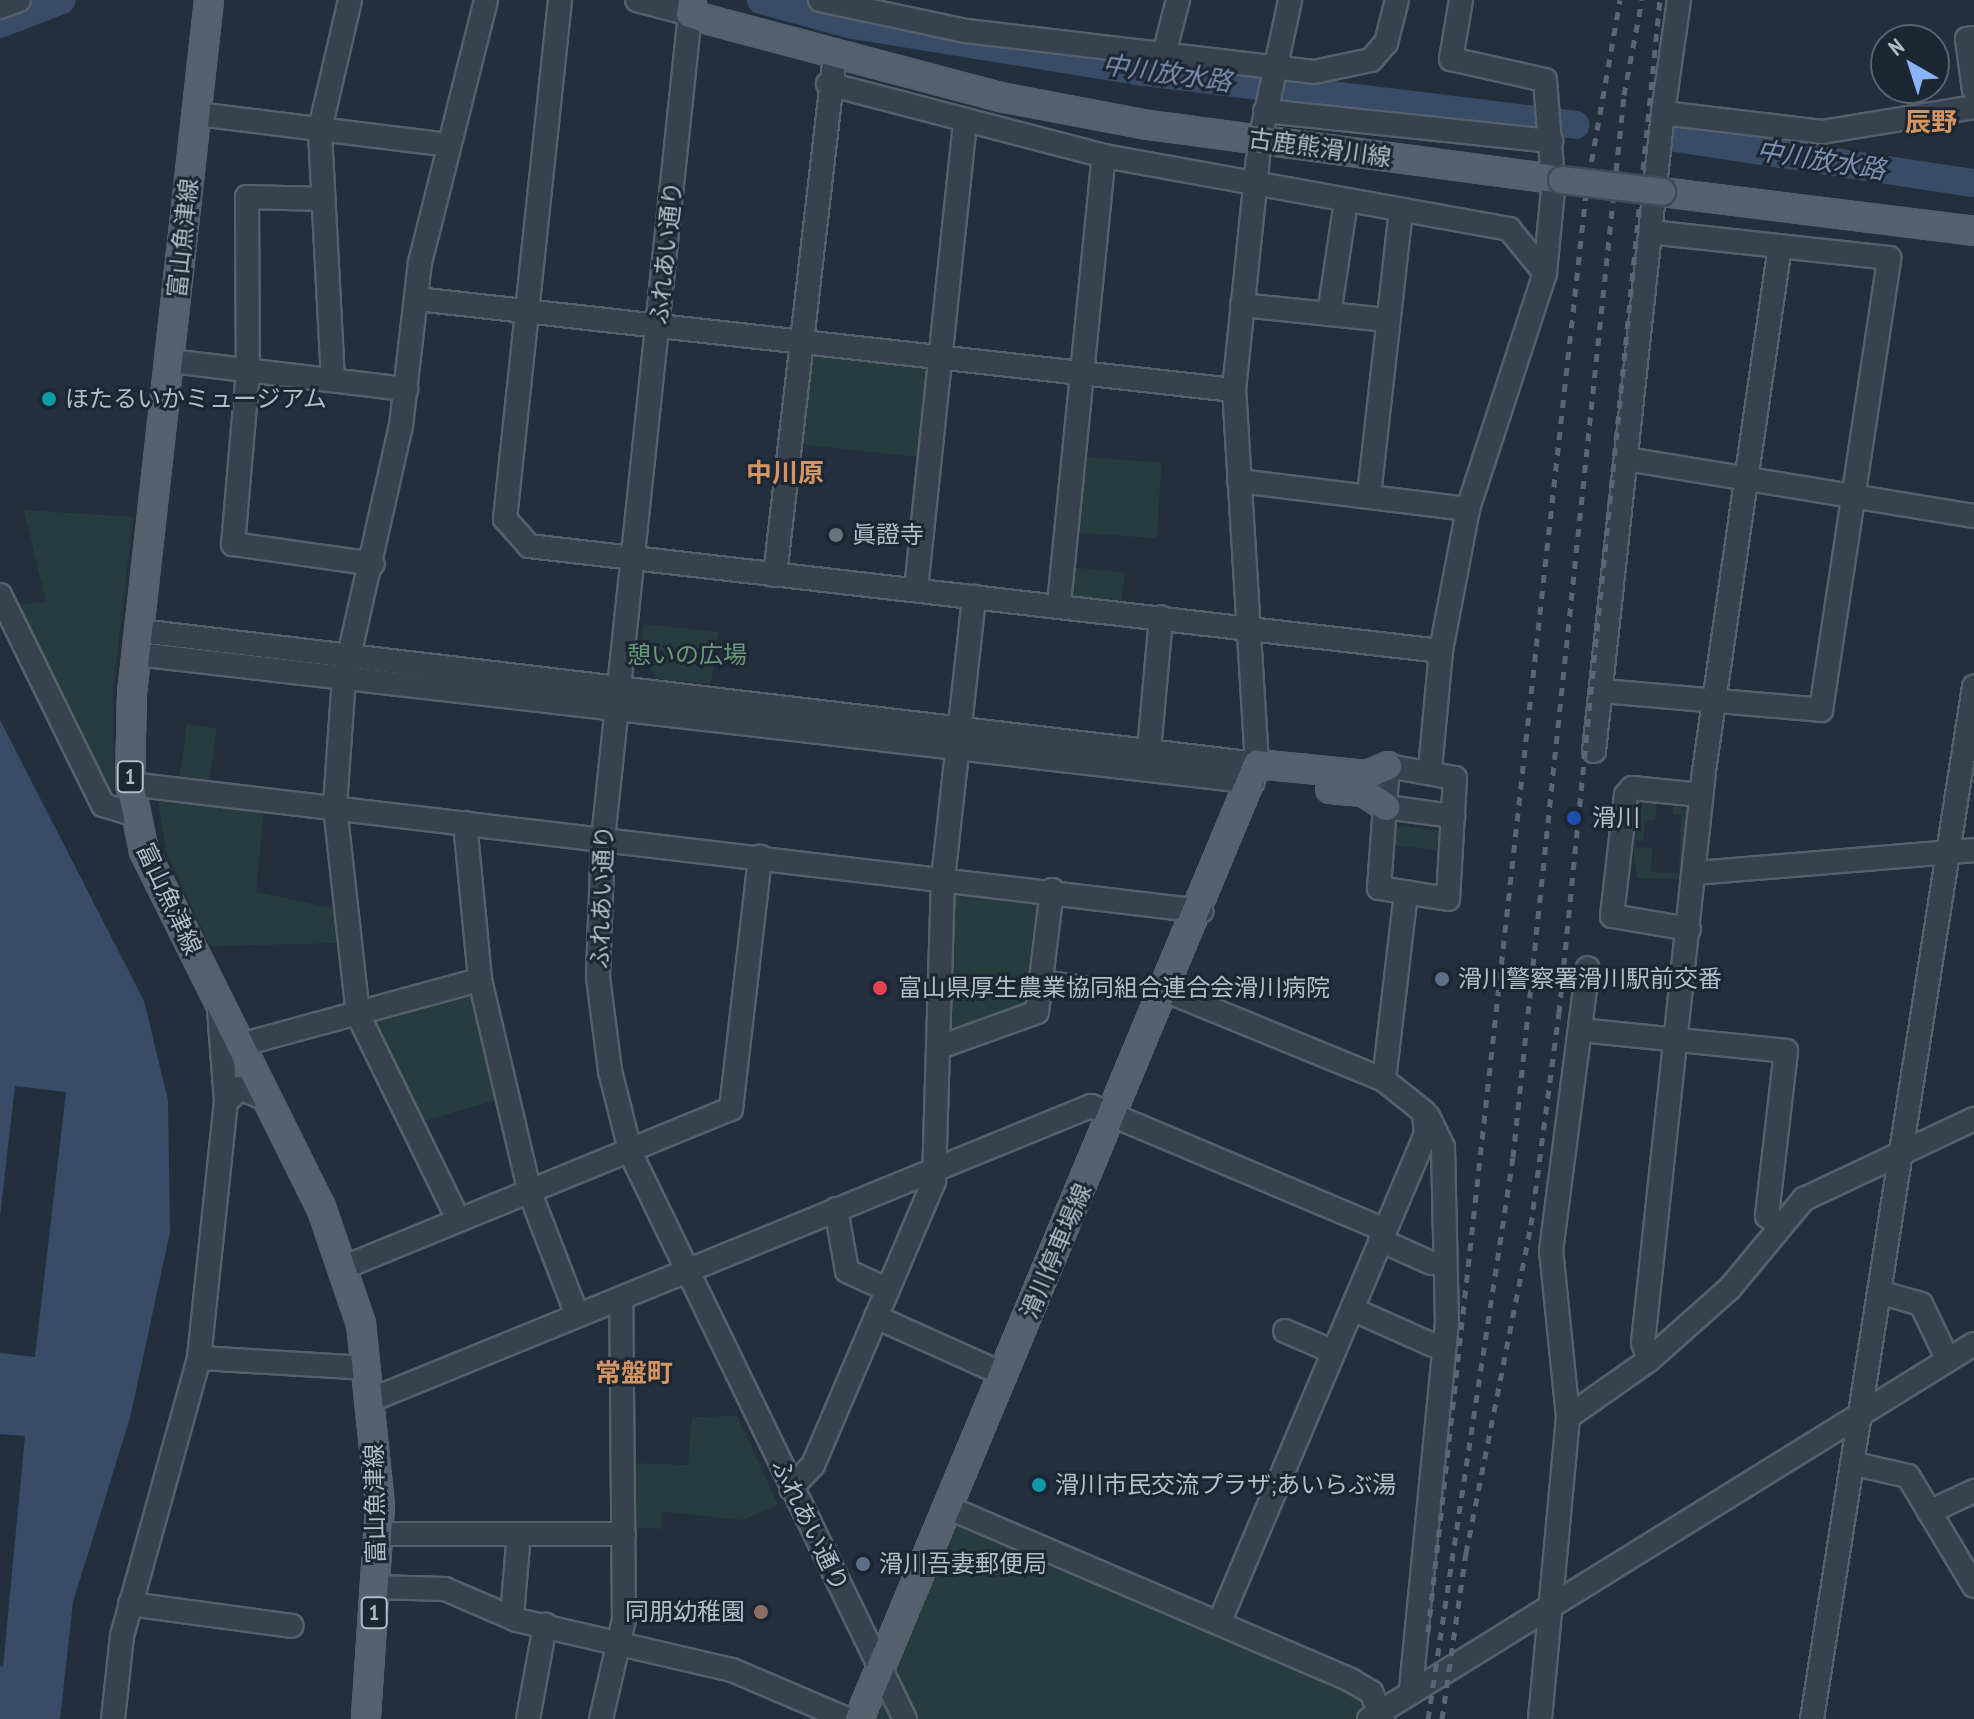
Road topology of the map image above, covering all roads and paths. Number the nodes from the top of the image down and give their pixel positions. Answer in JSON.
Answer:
{"nodes":[{"id":1,"x":19,"y":0,"type":"edge"},
{"id":2,"x":209,"y":0,"type":"edge"},
{"id":3,"x":350,"y":0,"type":"edge"},
{"id":4,"x":486,"y":0,"type":"edge"},
{"id":5,"x":560,"y":0,"type":"edge"},
{"id":6,"x":637,"y":0,"type":"edge"},
{"id":7,"x":1178,"y":0,"type":"edge"},
{"id":8,"x":1290,"y":0,"type":"edge"},
{"id":9,"x":1397,"y":0,"type":"edge"},
{"id":10,"x":1461,"y":0,"type":"edge"},
{"id":11,"x":1679,"y":0,"type":"edge"},
{"id":12,"x":832,"y":1,"type":"edge"},
{"id":13,"x":691,"y":5,"type":"edge"},
{"id":14,"x":0,"y":7,"type":"edge"},
{"id":15,"x":1974,"y":38,"type":"edge"},
{"id":16,"x":1164,"y":54,"type":"junction"},
{"id":17,"x":835,"y":55,"type":"junction"},
{"id":18,"x":1275,"y":70,"type":"junction"},
{"id":19,"x":828,"y":84,"type":"junction"},
{"id":20,"x":1974,"y":90,"type":"edge"},
{"id":21,"x":1974,"y":107,"type":"edge"},
{"id":22,"x":1663,"y":113,"type":"junction"},
{"id":23,"x":197,"y":114,"type":"junction"},
{"id":24,"x":965,"y":126,"type":"junction"},
{"id":25,"x":320,"y":129,"type":"junction"},
{"id":26,"x":1550,"y":137,"type":"junction"},
{"id":27,"x":449,"y":145,"type":"junction"},
{"id":28,"x":1104,"y":156,"type":"junction"},
{"id":29,"x":1258,"y":158,"type":"dead end"},
{"id":30,"x":1556,"y":179,"type":"junction"},
{"id":31,"x":1254,"y":186,"type":"junction"},
{"id":32,"x":323,"y":199,"type":"junction"},
{"id":33,"x":1346,"y":202,"type":"junction"},
{"id":34,"x":1401,"y":211,"type":"junction"},
{"id":35,"x":1974,"y":231,"type":"edge"},
{"id":36,"x":1651,"y":232,"type":"junction"},
{"id":37,"x":1780,"y":246,"type":"junction"},
{"id":38,"x":1545,"y":273,"type":"junction"},
{"id":39,"x":417,"y":299,"type":"junction"},
{"id":40,"x":1242,"y":305,"type":"junction"},
{"id":41,"x":526,"y":309,"type":"junction"},
{"id":42,"x":1329,"y":314,"type":"junction"},
{"id":43,"x":1388,"y":320,"type":"junction"},
{"id":44,"x":658,"y":326,"type":"junction"},
{"id":45,"x":799,"y":340,"type":"junction"},
{"id":46,"x":940,"y":356,"type":"junction"},
{"id":47,"x":170,"y":361,"type":"junction"},
{"id":48,"x":248,"y":370,"type":"junction"},
{"id":49,"x":1083,"y":374,"type":"junction"},
{"id":50,"x":333,"y":380,"type":"junction"},
{"id":51,"x":406,"y":389,"type":"junction"},
{"id":52,"x":1234,"y":390,"type":"junction"},
{"id":53,"x":1626,"y":459,"type":"junction"},
{"id":54,"x":1748,"y":479,"type":"junction"},
{"id":55,"x":1239,"y":481,"type":"junction"},
{"id":56,"x":1369,"y":495,"type":"junction"},
{"id":57,"x":1855,"y":495,"type":"junction"},
{"id":58,"x":1468,"y":509,"type":"junction"},
{"id":59,"x":1974,"y":516,"type":"edge"},
{"id":60,"x":634,"y":557,"type":"junction"},
{"id":61,"x":373,"y":564,"type":"junction"},
{"id":62,"x":775,"y":575,"type":"junction"},
{"id":63,"x":916,"y":589,"type":"junction"},
{"id":64,"x":0,"y":595,"type":"edge"},
{"id":65,"x":974,"y":597,"type":"junction"},
{"id":66,"x":1059,"y":604,"type":"junction"},
{"id":67,"x":1161,"y":618,"type":"junction"},
{"id":68,"x":1250,"y":629,"type":"junction"},
{"id":69,"x":139,"y":642,"type":"junction"},
{"id":70,"x":1441,"y":651,"type":"junction"},
{"id":71,"x":346,"y":668,"type":"junction"},
{"id":72,"x":1974,"y":687,"type":"edge"},
{"id":73,"x":1601,"y":691,"type":"junction"},
{"id":74,"x":1713,"y":697,"type":"junction"},
{"id":75,"x":618,"y":699,"type":"junction"},
{"id":76,"x":961,"y":735,"type":"junction"},
{"id":77,"x":1149,"y":750,"type":"junction"},
{"id":78,"x":1594,"y":751,"type":"dead end"},
{"id":79,"x":1388,"y":766,"type":"junction"},
{"id":80,"x":1430,"y":769,"type":"junction"},
{"id":81,"x":1255,"y":773,"type":"junction"},
{"id":82,"x":130,"y":784,"type":"junction"},
{"id":83,"x":1701,"y":795,"type":"junction"},
{"id":84,"x":335,"y":806,"type":"junction"},
{"id":85,"x":1386,"y":807,"type":"junction"},
{"id":86,"x":133,"y":814,"type":"junction"},
{"id":87,"x":1453,"y":816,"type":"junction"},
{"id":88,"x":465,"y":823,"type":"junction"},
{"id":89,"x":603,"y":839,"type":"junction"},
{"id":90,"x":1974,"y":850,"type":"edge"},
{"id":91,"x":1950,"y":851,"type":"junction"},
{"id":92,"x":760,"y":857,"type":"junction"},
{"id":93,"x":1696,"y":873,"type":"junction"},
{"id":94,"x":943,"y":879,"type":"junction"},
{"id":95,"x":1052,"y":890,"type":"junction"},
{"id":96,"x":1406,"y":892,"type":"junction"},
{"id":97,"x":1201,"y":911,"type":"junction"},
{"id":98,"x":1689,"y":929,"type":"junction"},
{"id":99,"x":1588,"y":968,"type":"dead end"},
{"id":100,"x":480,"y":980,"type":"junction"},
{"id":101,"x":1040,"y":982,"type":"junction"},
{"id":102,"x":1084,"y":988,"type":"dead end"},
{"id":103,"x":1167,"y":991,"type":"junction"},
{"id":104,"x":218,"y":1005,"type":"junction"},
{"id":105,"x":358,"y":1015,"type":"junction"},
{"id":106,"x":1580,"y":1030,"type":"junction"},
{"id":107,"x":1674,"y":1039,"type":"junction"},
{"id":108,"x":240,"y":1045,"type":"junction"},
{"id":109,"x":940,"y":1047,"type":"junction"},
{"id":110,"x":1384,"y":1080,"type":"junction"},
{"id":111,"x":268,"y":1100,"type":"junction"},
{"id":112,"x":226,"y":1102,"type":"junction"},
{"id":113,"x":1424,"y":1112,"type":"junction"},
{"id":114,"x":1113,"y":1114,"type":"junction"},
{"id":115,"x":1974,"y":1119,"type":"edge"},
{"id":116,"x":631,"y":1154,"type":"junction"},
{"id":117,"x":1898,"y":1156,"type":"junction"},
{"id":118,"x":933,"y":1169,"type":"junction"},
{"id":119,"x":530,"y":1193,"type":"junction"},
{"id":120,"x":836,"y":1209,"type":"junction"},
{"id":121,"x":458,"y":1219,"type":"junction"},
{"id":122,"x":1779,"y":1224,"type":"junction"},
{"id":123,"x":1382,"y":1235,"type":"junction"},
{"id":124,"x":1431,"y":1263,"type":"dead end"},
{"id":125,"x":345,"y":1267,"type":"junction"},
{"id":126,"x":685,"y":1271,"type":"junction"},
{"id":127,"x":888,"y":1290,"type":"junction"},
{"id":128,"x":1879,"y":1292,"type":"junction"},
{"id":129,"x":621,"y":1299,"type":"junction"},
{"id":130,"x":1352,"y":1309,"type":"junction"},
{"id":131,"x":577,"y":1315,"type":"junction"},
{"id":132,"x":876,"y":1317,"type":"junction"},
{"id":133,"x":1285,"y":1331,"type":"dead end"},
{"id":134,"x":1974,"y":1344,"type":"edge"},
{"id":135,"x":1433,"y":1345,"type":"dead end"},
{"id":136,"x":1334,"y":1352,"type":"junction"},
{"id":137,"x":199,"y":1358,"type":"junction"},
{"id":138,"x":1649,"y":1360,"type":"junction"},
{"id":139,"x":1948,"y":1360,"type":"junction"},
{"id":140,"x":367,"y":1368,"type":"junction"},
{"id":141,"x":1003,"y":1374,"type":"junction"},
{"id":142,"x":371,"y":1400,"type":"junction"},
{"id":143,"x":1862,"y":1413,"type":"junction"},
{"id":144,"x":1568,"y":1417,"type":"junction"},
{"id":145,"x":1855,"y":1464,"type":"junction"},
{"id":146,"x":791,"y":1488,"type":"junction"},
{"id":147,"x":1974,"y":1491,"type":"edge"},
{"id":148,"x":947,"y":1507,"type":"junction"},
{"id":149,"x":1929,"y":1512,"type":"junction"},
{"id":150,"x":378,"y":1534,"type":"junction"},
{"id":151,"x":519,"y":1534,"type":"junction"},
{"id":152,"x":624,"y":1534,"type":"junction"},
{"id":153,"x":1974,"y":1586,"type":"edge"},
{"id":154,"x":375,"y":1587,"type":"junction"},
{"id":155,"x":130,"y":1604,"type":"junction"},
{"id":156,"x":1545,"y":1610,"type":"junction"},
{"id":157,"x":512,"y":1615,"type":"junction"},
{"id":158,"x":1219,"y":1623,"type":"junction"},
{"id":159,"x":545,"y":1625,"type":"junction"},
{"id":160,"x":292,"y":1626,"type":"dead end"},
{"id":161,"x":620,"y":1643,"type":"junction"},
{"id":162,"x":878,"y":1662,"type":"junction"},
{"id":163,"x":1411,"y":1689,"type":"junction"},
{"id":164,"x":1378,"y":1716,"type":"edge"},
{"id":165,"x":113,"y":1719,"type":"edge"},
{"id":166,"x":366,"y":1719,"type":"edge"},
{"id":167,"x":528,"y":1719,"type":"edge"},
{"id":168,"x":601,"y":1719,"type":"edge"},
{"id":169,"x":847,"y":1719,"type":"edge"},
{"id":170,"x":859,"y":1719,"type":"edge"},
{"id":171,"x":905,"y":1719,"type":"edge"},
{"id":172,"x":1540,"y":1719,"type":"edge"},
{"id":173,"x":1812,"y":1719,"type":"edge"}],
"edges":[{"from":1,"to":14,"type":"street"},
{"from":2,"to":23,"type":"main road","name":"富山魚津線","number":"1"},
{"from":3,"to":25,"type":"street"},
{"from":4,"to":27,"type":"street"},
{"from":5,"to":41,"type":"street"},
{"from":6,"to":13,"type":"street"},
{"from":7,"to":16,"type":"street"},
{"from":8,"to":18,"type":"street"},
{"from":9,"to":18,"type":"street"},
{"from":10,"to":26,"type":"street"},
{"from":11,"to":22,"type":"street"},
{"from":12,"to":16,"type":"street"},
{"from":13,"to":17,"type":"main road","name":"古鹿熊滑川線"},
{"from":13,"to":44,"type":"street","name":"ふれあい通り"},
{"from":15,"to":20,"type":"street"},
{"from":16,"to":18,"type":"street"},
{"from":17,"to":19,"type":"street"},
{"from":17,"to":30,"type":"main road","name":"古鹿熊滑川線"},
{"from":18,"to":26,"type":"street"},
{"from":19,"to":24,"type":"street"},
{"from":19,"to":45,"type":"street"},
{"from":21,"to":22,"type":"street"},
{"from":22,"to":36,"type":"street"},
{"from":23,"to":25,"type":"street"},
{"from":23,"to":47,"type":"main road","name":"富山魚津線","number":"1"},
{"from":24,"to":28,"type":"street"},
{"from":24,"to":46,"type":"street"},
{"from":25,"to":27,"type":"street"},
{"from":25,"to":32,"type":"street"},
{"from":26,"to":30,"type":"street"},
{"from":27,"to":39,"type":"street"},
{"from":28,"to":31,"type":"street"},
{"from":28,"to":49,"type":"street"},
{"from":29,"to":31,"type":"street"},
{"from":30,"to":35,"type":"main road","name":"古鹿熊滑川線","bridge":true},
{"from":30,"to":38,"type":"street"},
{"from":31,"to":33,"type":"street"},
{"from":31,"to":40,"type":"street"},
{"from":32,"to":48,"type":"street"},
{"from":32,"to":50,"type":"street"},
{"from":33,"to":34,"type":"street"},
{"from":33,"to":42,"type":"street"},
{"from":34,"to":38,"type":"street"},
{"from":34,"to":43,"type":"street"},
{"from":36,"to":37,"type":"street"},
{"from":36,"to":53,"type":"street"},
{"from":37,"to":54,"type":"street"},
{"from":37,"to":57,"type":"street"},
{"from":38,"to":58,"type":"street"},
{"from":39,"to":41,"type":"street"},
{"from":39,"to":51,"type":"street"},
{"from":40,"to":42,"type":"street"},
{"from":40,"to":52,"type":"street"},
{"from":41,"to":44,"type":"street"},
{"from":41,"to":60,"type":"street"},
{"from":42,"to":43,"type":"street"},
{"from":43,"to":56,"type":"street"},
{"from":44,"to":45,"type":"street"},
{"from":44,"to":60,"type":"street","name":"ふれあい通り"},
{"from":45,"to":46,"type":"street"},
{"from":45,"to":62,"type":"street"},
{"from":46,"to":49,"type":"street"},
{"from":46,"to":63,"type":"street"},
{"from":47,"to":48,"type":"street"},
{"from":47,"to":69,"type":"main road","name":"富山魚津線","number":"1"},
{"from":48,"to":50,"type":"street"},
{"from":48,"to":61,"type":"street"},
{"from":49,"to":52,"type":"street"},
{"from":49,"to":66,"type":"street"},
{"from":50,"to":51,"type":"street"},
{"from":51,"to":61,"type":"street"},
{"from":52,"to":55,"type":"street"},
{"from":53,"to":54,"type":"street"},
{"from":53,"to":73,"type":"street"},
{"from":54,"to":57,"type":"street"},
{"from":54,"to":74,"type":"street"},
{"from":55,"to":56,"type":"street"},
{"from":55,"to":68,"type":"street"},
{"from":56,"to":58,"type":"street"},
{"from":57,"to":59,"type":"street"},
{"from":57,"to":74,"type":"street"},
{"from":58,"to":70,"type":"street"},
{"from":60,"to":62,"type":"street"},
{"from":60,"to":75,"type":"street","name":"ふれあい通り"},
{"from":61,"to":71,"type":"street"},
{"from":62,"to":63,"type":"street"},
{"from":63,"to":65,"type":"street"},
{"from":64,"to":86,"type":"street"},
{"from":65,"to":66,"type":"street"},
{"from":65,"to":76,"type":"street"},
{"from":66,"to":67,"type":"street"},
{"from":67,"to":68,"type":"street"},
{"from":67,"to":77,"type":"street"},
{"from":68,"to":70,"type":"street"},
{"from":68,"to":81,"type":"street"},
{"from":69,"to":71,"type":"street"},
{"from":69,"to":82,"type":"main road","name":"富山魚津線","number":"1"},
{"from":70,"to":80,"type":"street"},
{"from":71,"to":75,"type":"street"},
{"from":71,"to":84,"type":"street"},
{"from":72,"to":91,"type":"street"},
{"from":73,"to":74,"type":"street"},
{"from":73,"to":78,"type":"street"},
{"from":74,"to":83,"type":"street"},
{"from":75,"to":76,"type":"street"},
{"from":75,"to":89,"type":"street","name":"ふれあい通り"},
{"from":76,"to":77,"type":"street"},
{"from":76,"to":81,"type":"street"},
{"from":76,"to":94,"type":"street"},
{"from":77,"to":81,"type":"street"},
{"from":79,"to":80,"type":"street"},
{"from":79,"to":81,"type":"main road"},
{"from":79,"to":85,"type":"street"},
{"from":80,"to":87,"type":"street"},
{"from":81,"to":85,"type":"main road"},
{"from":81,"to":97,"type":"main road","name":"滑川停車場線"},
{"from":82,"to":84,"type":"street"},
{"from":82,"to":86,"type":"main road","name":"富山魚津線","number":"1"},
{"from":83,"to":93,"type":"street"},
{"from":83,"to":98,"type":"street"},
{"from":84,"to":88,"type":"street"},
{"from":84,"to":105,"type":"street"},
{"from":85,"to":87,"type":"street"},
{"from":85,"to":96,"type":"street"},
{"from":86,"to":104,"type":"main road","name":"富山魚津線","number":"1"},
{"from":87,"to":96,"type":"street"},
{"from":88,"to":89,"type":"street"},
{"from":88,"to":100,"type":"street"},
{"from":89,"to":92,"type":"street"},
{"from":89,"to":116,"type":"street","name":"ふれあい通り"},
{"from":90,"to":91,"type":"street"},
{"from":91,"to":93,"type":"street"},
{"from":91,"to":117,"type":"street"},
{"from":92,"to":94,"type":"street"},
{"from":92,"to":116,"type":"street"},
{"from":93,"to":98,"type":"street"},
{"from":94,"to":95,"type":"street"},
{"from":94,"to":109,"type":"street"},
{"from":95,"to":97,"type":"street"},
{"from":95,"to":101,"type":"street"},
{"from":96,"to":110,"type":"street"},
{"from":97,"to":103,"type":"main road","name":"滑川停車場線"},
{"from":98,"to":107,"type":"street"},
{"from":99,"to":106,"type":"street"},
{"from":100,"to":105,"type":"street"},
{"from":100,"to":119,"type":"street"},
{"from":101,"to":102,"type":"street"},
{"from":101,"to":109,"type":"street"},
{"from":103,"to":110,"type":"street"},
{"from":103,"to":114,"type":"main road","name":"滑川停車場線"},
{"from":104,"to":108,"type":"main road","name":"富山魚津線","number":"1"},
{"from":104,"to":112,"type":"street"},
{"from":105,"to":108,"type":"street"},
{"from":105,"to":121,"type":"street"},
{"from":106,"to":107,"type":"street"},
{"from":106,"to":144,"type":"street"},
{"from":107,"to":122,"type":"street"},
{"from":107,"to":138,"type":"street"},
{"from":108,"to":111,"type":"main road","name":"富山魚津線","number":"1"},
{"from":109,"to":118,"type":"street"},
{"from":110,"to":113,"type":"street"},
{"from":111,"to":112,"type":"street"},
{"from":111,"to":125,"type":"main road","name":"富山魚津線","number":"1"},
{"from":112,"to":137,"type":"street"},
{"from":113,"to":123,"type":"street"},
{"from":113,"to":163,"type":"street"},
{"from":114,"to":118,"type":"street"},
{"from":114,"to":123,"type":"street"},
{"from":114,"to":141,"type":"main road","name":"滑川停車場線"},
{"from":115,"to":117,"type":"street"},
{"from":116,"to":119,"type":"street"},
{"from":116,"to":126,"type":"street","name":"ふれあい通り"},
{"from":117,"to":122,"type":"street"},
{"from":117,"to":128,"type":"street"},
{"from":118,"to":120,"type":"street"},
{"from":118,"to":127,"type":"street"},
{"from":119,"to":121,"type":"street"},
{"from":119,"to":131,"type":"street"},
{"from":120,"to":126,"type":"street"},
{"from":120,"to":127,"type":"street"},
{"from":121,"to":125,"type":"street"},
{"from":122,"to":138,"type":"street"},
{"from":123,"to":124,"type":"street"},
{"from":123,"to":130,"type":"street"},
{"from":125,"to":140,"type":"main road","name":"富山魚津線","number":"1"},
{"from":126,"to":129,"type":"street"},
{"from":126,"to":146,"type":"street","name":"ふれあい通り"},
{"from":127,"to":132,"type":"street"},
{"from":128,"to":139,"type":"street"},
{"from":128,"to":143,"type":"street"},
{"from":129,"to":131,"type":"street"},
{"from":129,"to":152,"type":"street"},
{"from":130,"to":135,"type":"street"},
{"from":130,"to":136,"type":"street"},
{"from":131,"to":142,"type":"street"},
{"from":132,"to":141,"type":"street"},
{"from":132,"to":146,"type":"street"},
{"from":133,"to":136,"type":"street"},
{"from":134,"to":139,"type":"street"},
{"from":136,"to":158,"type":"street"},
{"from":137,"to":140,"type":"street"},
{"from":137,"to":155,"type":"street"},
{"from":138,"to":144,"type":"street"},
{"from":139,"to":143,"type":"street"},
{"from":140,"to":142,"type":"main road","name":"富山魚津線","number":"1"},
{"from":141,"to":148,"type":"main road","name":"滑川停車場線"},
{"from":142,"to":150,"type":"main road","name":"富山魚津線","number":"1"},
{"from":143,"to":145,"type":"street"},
{"from":143,"to":156,"type":"street"},
{"from":144,"to":156,"type":"street"},
{"from":145,"to":149,"type":"street"},
{"from":145,"to":173,"type":"street"},
{"from":146,"to":162,"type":"street","name":"ふれあい通り"},
{"from":147,"to":149,"type":"street"},
{"from":148,"to":158,"type":"street"},
{"from":148,"to":162,"type":"main road","name":"滑川停車場線"},
{"from":149,"to":153,"type":"street"},
{"from":150,"to":151,"type":"street"},
{"from":150,"to":154,"type":"main road","name":"富山魚津線","number":"1"},
{"from":151,"to":152,"type":"street"},
{"from":151,"to":157,"type":"street"},
{"from":152,"to":161,"type":"street"},
{"from":154,"to":157,"type":"street"},
{"from":154,"to":166,"type":"main road","name":"富山魚津線","number":"1"},
{"from":155,"to":160,"type":"street"},
{"from":155,"to":165,"type":"street"},
{"from":156,"to":163,"type":"street"},
{"from":156,"to":172,"type":"street"},
{"from":157,"to":159,"type":"street"},
{"from":158,"to":164,"type":"street"},
{"from":159,"to":161,"type":"street"},
{"from":159,"to":167,"type":"street"},
{"from":161,"to":168,"type":"street"},
{"from":161,"to":169,"type":"street"},
{"from":162,"to":170,"type":"main road","name":"滑川停車場線"},
{"from":162,"to":171,"type":"street","name":"ふれあい通り"},
{"from":163,"to":164,"type":"street"}]}
